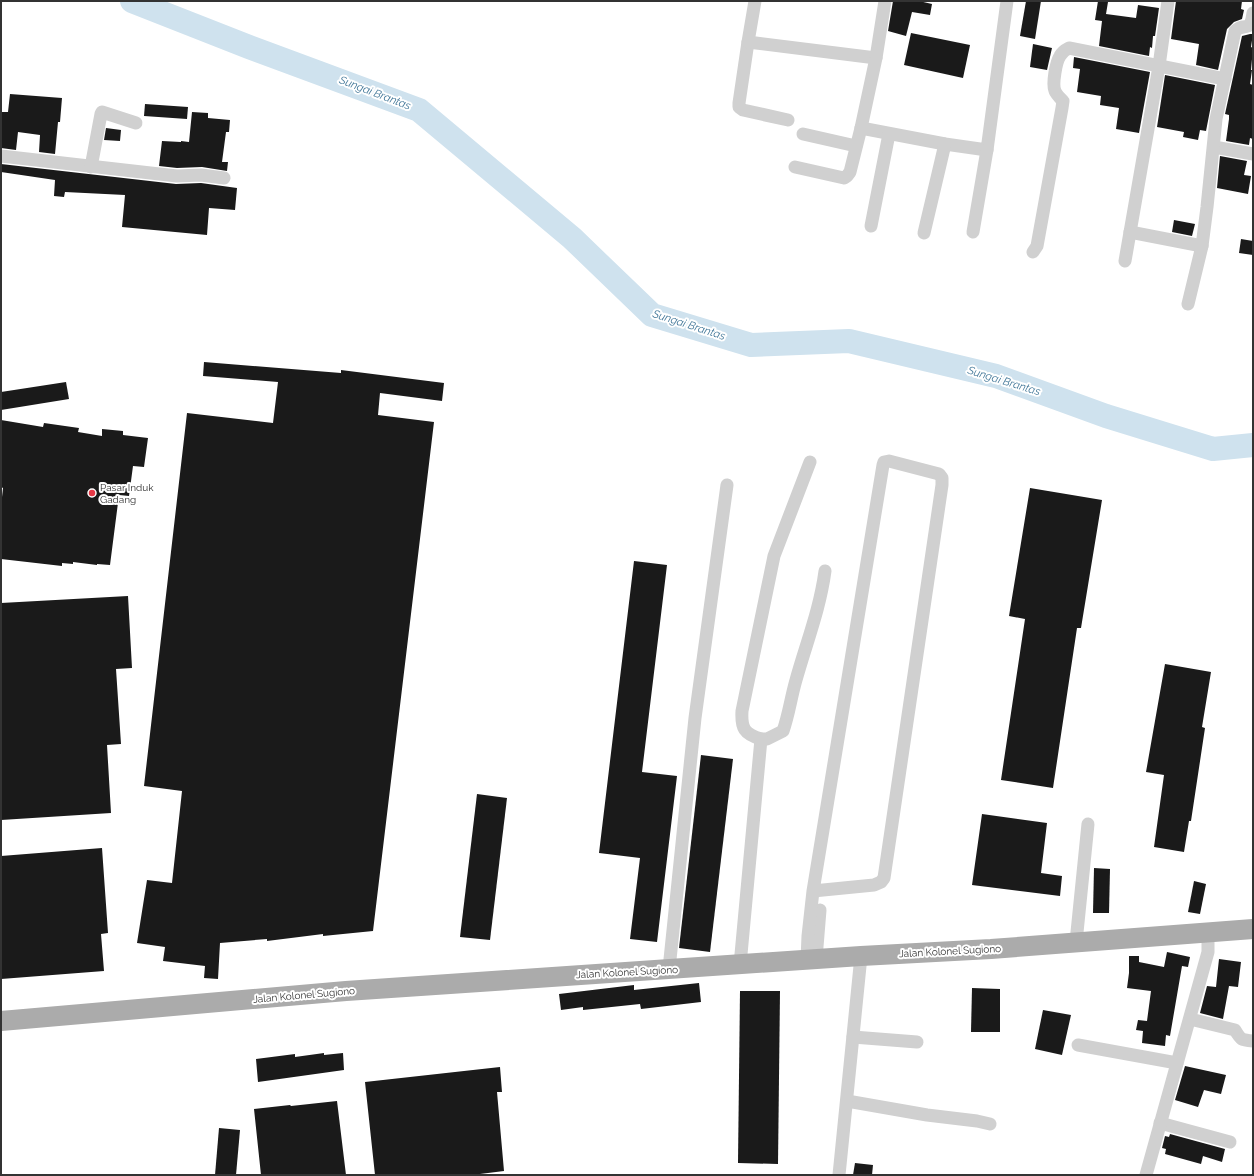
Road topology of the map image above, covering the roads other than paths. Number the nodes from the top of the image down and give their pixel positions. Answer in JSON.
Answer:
{"nodes":[{"id":1,"x":755,"y":1,"type":"edge"},
{"id":2,"x":885,"y":1,"type":"edge"},
{"id":3,"x":1007,"y":1,"type":"edge"},
{"id":4,"x":1168,"y":1,"type":"edge"},
{"id":5,"x":1253,"y":14,"type":"edge"},
{"id":6,"x":748,"y":42,"type":"junction"},
{"id":7,"x":876,"y":58,"type":"junction"},
{"id":8,"x":1159,"y":66,"type":"junction"},
{"id":9,"x":1225,"y":79,"type":"junction"},
{"id":10,"x":788,"y":120,"type":"dead end"},
{"id":11,"x":136,"y":122,"type":"dead end"},
{"id":12,"x":861,"y":128,"type":"junction"},
{"id":13,"x":803,"y":134,"type":"dead end"},
{"id":14,"x":889,"y":134,"type":"junction"},
{"id":15,"x":945,"y":144,"type":"junction"},
{"id":16,"x":856,"y":146,"type":"junction"},
{"id":17,"x":1214,"y":147,"type":"junction"},
{"id":18,"x":987,"y":150,"type":"junction"},
{"id":19,"x":1253,"y":154,"type":"edge"},
{"id":20,"x":1,"y":156,"type":"edge"},
{"id":21,"x":91,"y":166,"type":"junction"},
{"id":22,"x":795,"y":167,"type":"dead end"},
{"id":23,"x":224,"y":178,"type":"dead end"},
{"id":24,"x":871,"y":226,"type":"dead end"},
{"id":25,"x":973,"y":232,"type":"dead end"},
{"id":26,"x":1130,"y":232,"type":"junction"},
{"id":27,"x":924,"y":233,"type":"dead end"},
{"id":28,"x":1202,"y":246,"type":"junction"},
{"id":29,"x":1034,"y":252,"type":"dead end"},
{"id":30,"x":1125,"y":261,"type":"dead end"},
{"id":31,"x":1188,"y":304,"type":"dead end"},
{"id":32,"x":810,"y":462,"type":"dead end"},
{"id":33,"x":727,"y":485,"type":"dead end"},
{"id":34,"x":825,"y":571,"type":"dead end"},
{"id":35,"x":761,"y":739,"type":"junction"},
{"id":36,"x":1088,"y":824,"type":"dead end"},
{"id":37,"x":817,"y":891,"type":"junction"},
{"id":38,"x":1253,"y":929,"type":"edge"},
{"id":39,"x":1208,"y":932,"type":"junction"},
{"id":40,"x":1076,"y":942,"type":"junction"},
{"id":41,"x":861,"y":956,"type":"junction"},
{"id":42,"x":812,"y":959,"type":"junction"},
{"id":43,"x":740,"y":965,"type":"junction"},
{"id":44,"x":669,"y":969,"type":"junction"},
{"id":45,"x":1190,"y":1019,"type":"junction"},
{"id":46,"x":1,"y":1021,"type":"edge"},
{"id":47,"x":853,"y":1037,"type":"junction"},
{"id":48,"x":1253,"y":1041,"type":"edge"},
{"id":49,"x":917,"y":1042,"type":"dead end"},
{"id":50,"x":1078,"y":1045,"type":"dead end"},
{"id":51,"x":1177,"y":1063,"type":"junction"},
{"id":52,"x":847,"y":1101,"type":"junction"},
{"id":53,"x":1160,"y":1123,"type":"junction"},
{"id":54,"x":990,"y":1124,"type":"dead end"},
{"id":55,"x":1230,"y":1142,"type":"dead end"},
{"id":56,"x":839,"y":1175,"type":"edge"},
{"id":57,"x":1146,"y":1175,"type":"edge"}],
"edges":[{"from":1,"to":6,"type":"street"},
{"from":2,"to":7,"type":"street"},
{"from":3,"to":18,"type":"street"},
{"from":4,"to":8,"type":"street"},
{"from":5,"to":9,"type":"street"},
{"from":6,"to":7,"type":"street"},
{"from":6,"to":10,"type":"street"},
{"from":7,"to":12,"type":"street"},
{"from":8,"to":9,"type":"street"},
{"from":8,"to":26,"type":"street"},
{"from":8,"to":29,"type":"street"},
{"from":9,"to":17,"type":"street"},
{"from":11,"to":21,"type":"street"},
{"from":12,"to":14,"type":"street"},
{"from":12,"to":16,"type":"street"},
{"from":13,"to":16,"type":"street"},
{"from":14,"to":15,"type":"street"},
{"from":14,"to":24,"type":"street"},
{"from":15,"to":18,"type":"street"},
{"from":15,"to":27,"type":"street"},
{"from":16,"to":22,"type":"street"},
{"from":17,"to":19,"type":"street"},
{"from":17,"to":28,"type":"street"},
{"from":18,"to":25,"type":"street"},
{"from":20,"to":21,"type":"street"},
{"from":21,"to":23,"type":"street"},
{"from":26,"to":28,"type":"street"},
{"from":26,"to":30,"type":"street"},
{"from":28,"to":31,"type":"street"},
{"from":32,"to":35,"type":"street"},
{"from":33,"to":44,"type":"street"},
{"from":34,"to":35,"type":"street"},
{"from":35,"to":43,"type":"street"},
{"from":36,"to":40,"type":"street"},
{"from":37,"to":37,"type":"street"},
{"from":37,"to":42,"type":"street"},
{"from":38,"to":39,"type":"main road","name":"Jalan Kolonel Sugiono"},
{"from":39,"to":40,"type":"main road","name":"Jalan Kolonel Sugiono"},
{"from":39,"to":45,"type":"street"},
{"from":40,"to":41,"type":"main road","name":"Jalan Kolonel Sugiono"},
{"from":41,"to":42,"type":"main road","name":"Jalan Kolonel Sugiono"},
{"from":41,"to":47,"type":"street"},
{"from":42,"to":43,"type":"main road","name":"Jalan Kolonel Sugiono"},
{"from":43,"to":44,"type":"main road","name":"Jalan Kolonel Sugiono"},
{"from":44,"to":46,"type":"main road","name":"Jalan Kolonel Sugiono"},
{"from":45,"to":48,"type":"street"},
{"from":45,"to":51,"type":"street"},
{"from":47,"to":49,"type":"street"},
{"from":47,"to":52,"type":"street"},
{"from":50,"to":51,"type":"street"},
{"from":51,"to":53,"type":"street"},
{"from":52,"to":54,"type":"street"},
{"from":52,"to":56,"type":"street"},
{"from":53,"to":55,"type":"street"},
{"from":53,"to":57,"type":"street"}]}
